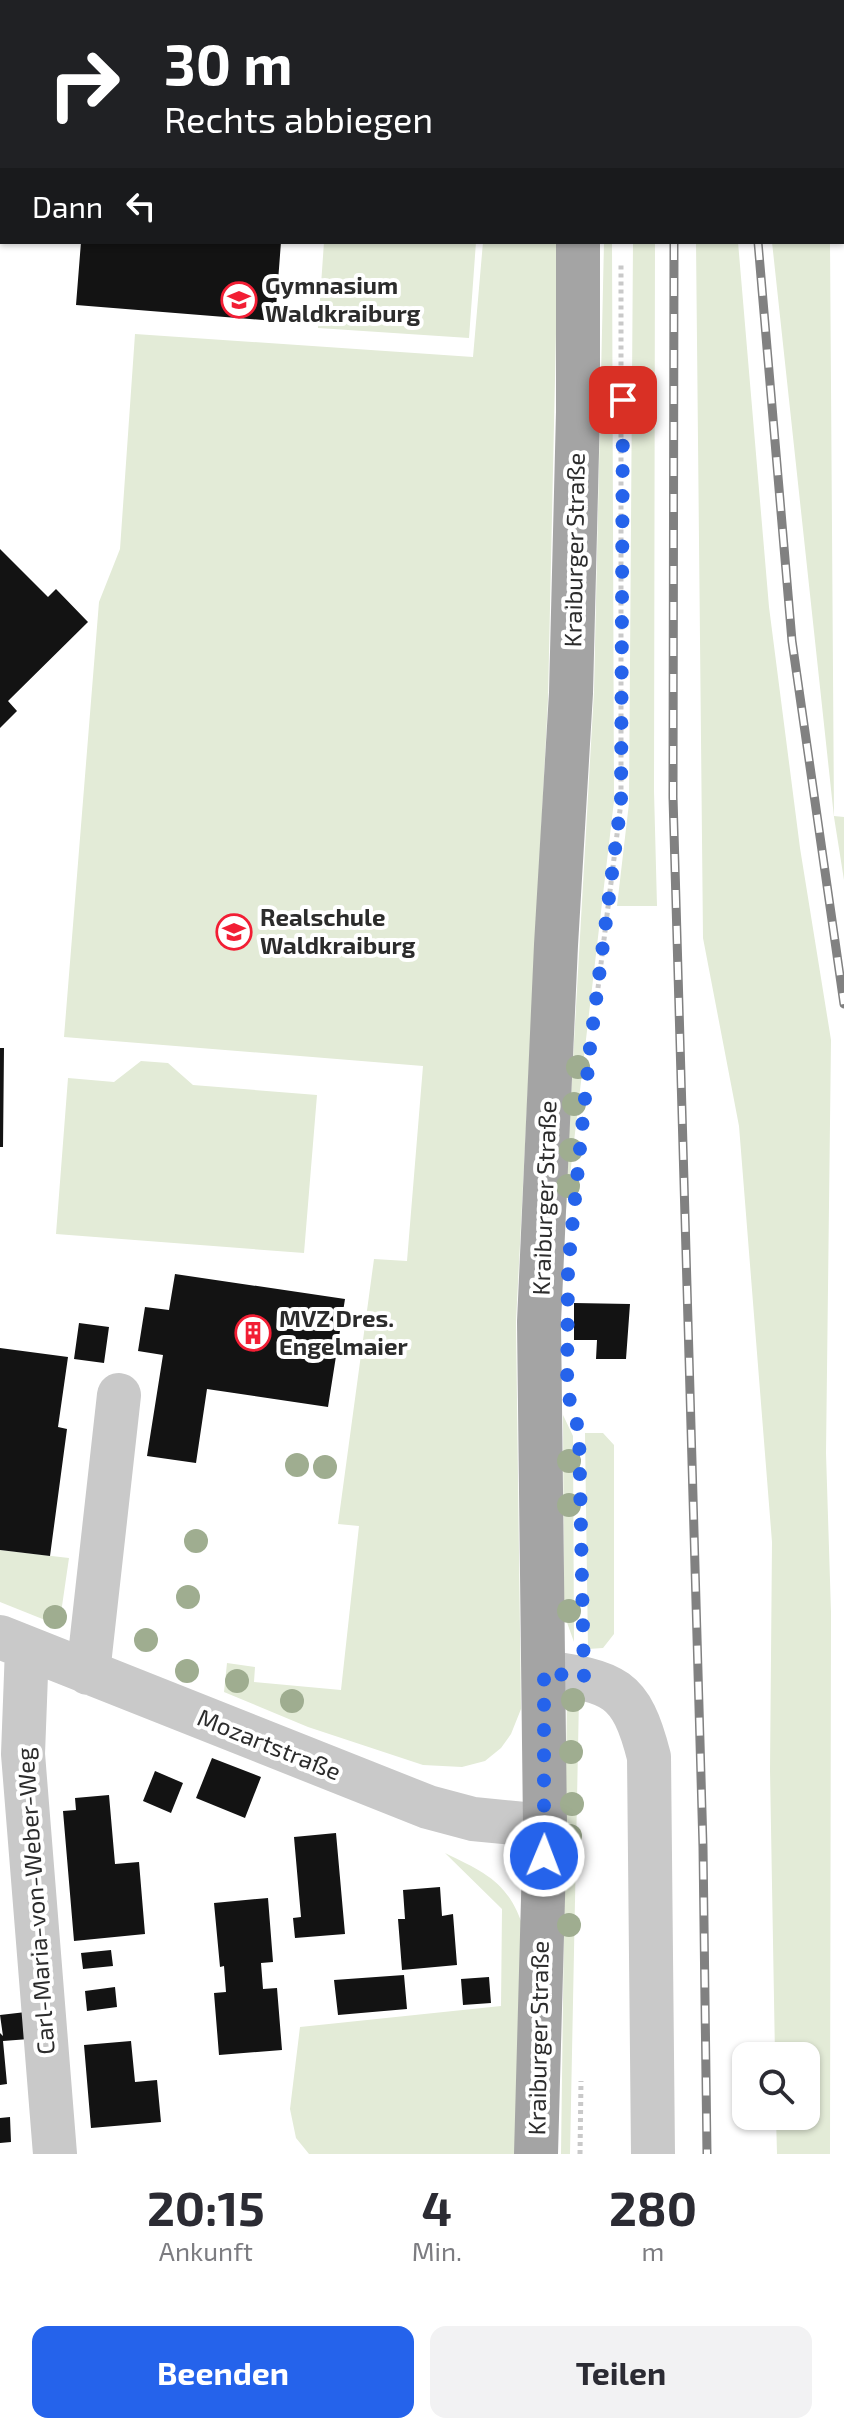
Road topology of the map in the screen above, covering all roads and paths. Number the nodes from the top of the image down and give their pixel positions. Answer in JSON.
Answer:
{"nodes":[{"id":1,"x":578,"y":244,"type":"edge"},
{"id":2,"x":621,"y":256,"type":"dead end"},
{"id":3,"x":596,"y":1002,"type":"dead end"},
{"id":4,"x":119,"y":1395,"type":"dead end"},
{"id":5,"x":14,"y":1643,"type":"edge"},
{"id":6,"x":544,"y":1672,"type":"junction"},
{"id":7,"x":88,"y":1673,"type":"junction"},
{"id":8,"x":545,"y":1826,"type":"junction"},
{"id":9,"x":55,"y":2154,"type":"edge"},
{"id":10,"x":536,"y":2154,"type":"edge"},
{"id":11,"x":653,"y":2154,"type":"edge"}],
"edges":[{"from":1,"to":6,"type":"main road","name":"Kraiburger Straße"},
{"from":2,"to":3,"type":"path"},
{"from":4,"to":7,"type":"street"},
{"from":5,"to":7,"type":"street","name":"Mozartstraße"},
{"from":5,"to":9,"type":"street","name":"Carl-Maria-von-Weber-Weg"},
{"from":6,"to":8,"type":"main road","name":"Kraiburger Straße"},
{"from":6,"to":11,"type":"street"},
{"from":7,"to":8,"type":"street","name":"Mozartstraße"},
{"from":8,"to":10,"type":"main road","name":"Kraiburger Straße"}]}
